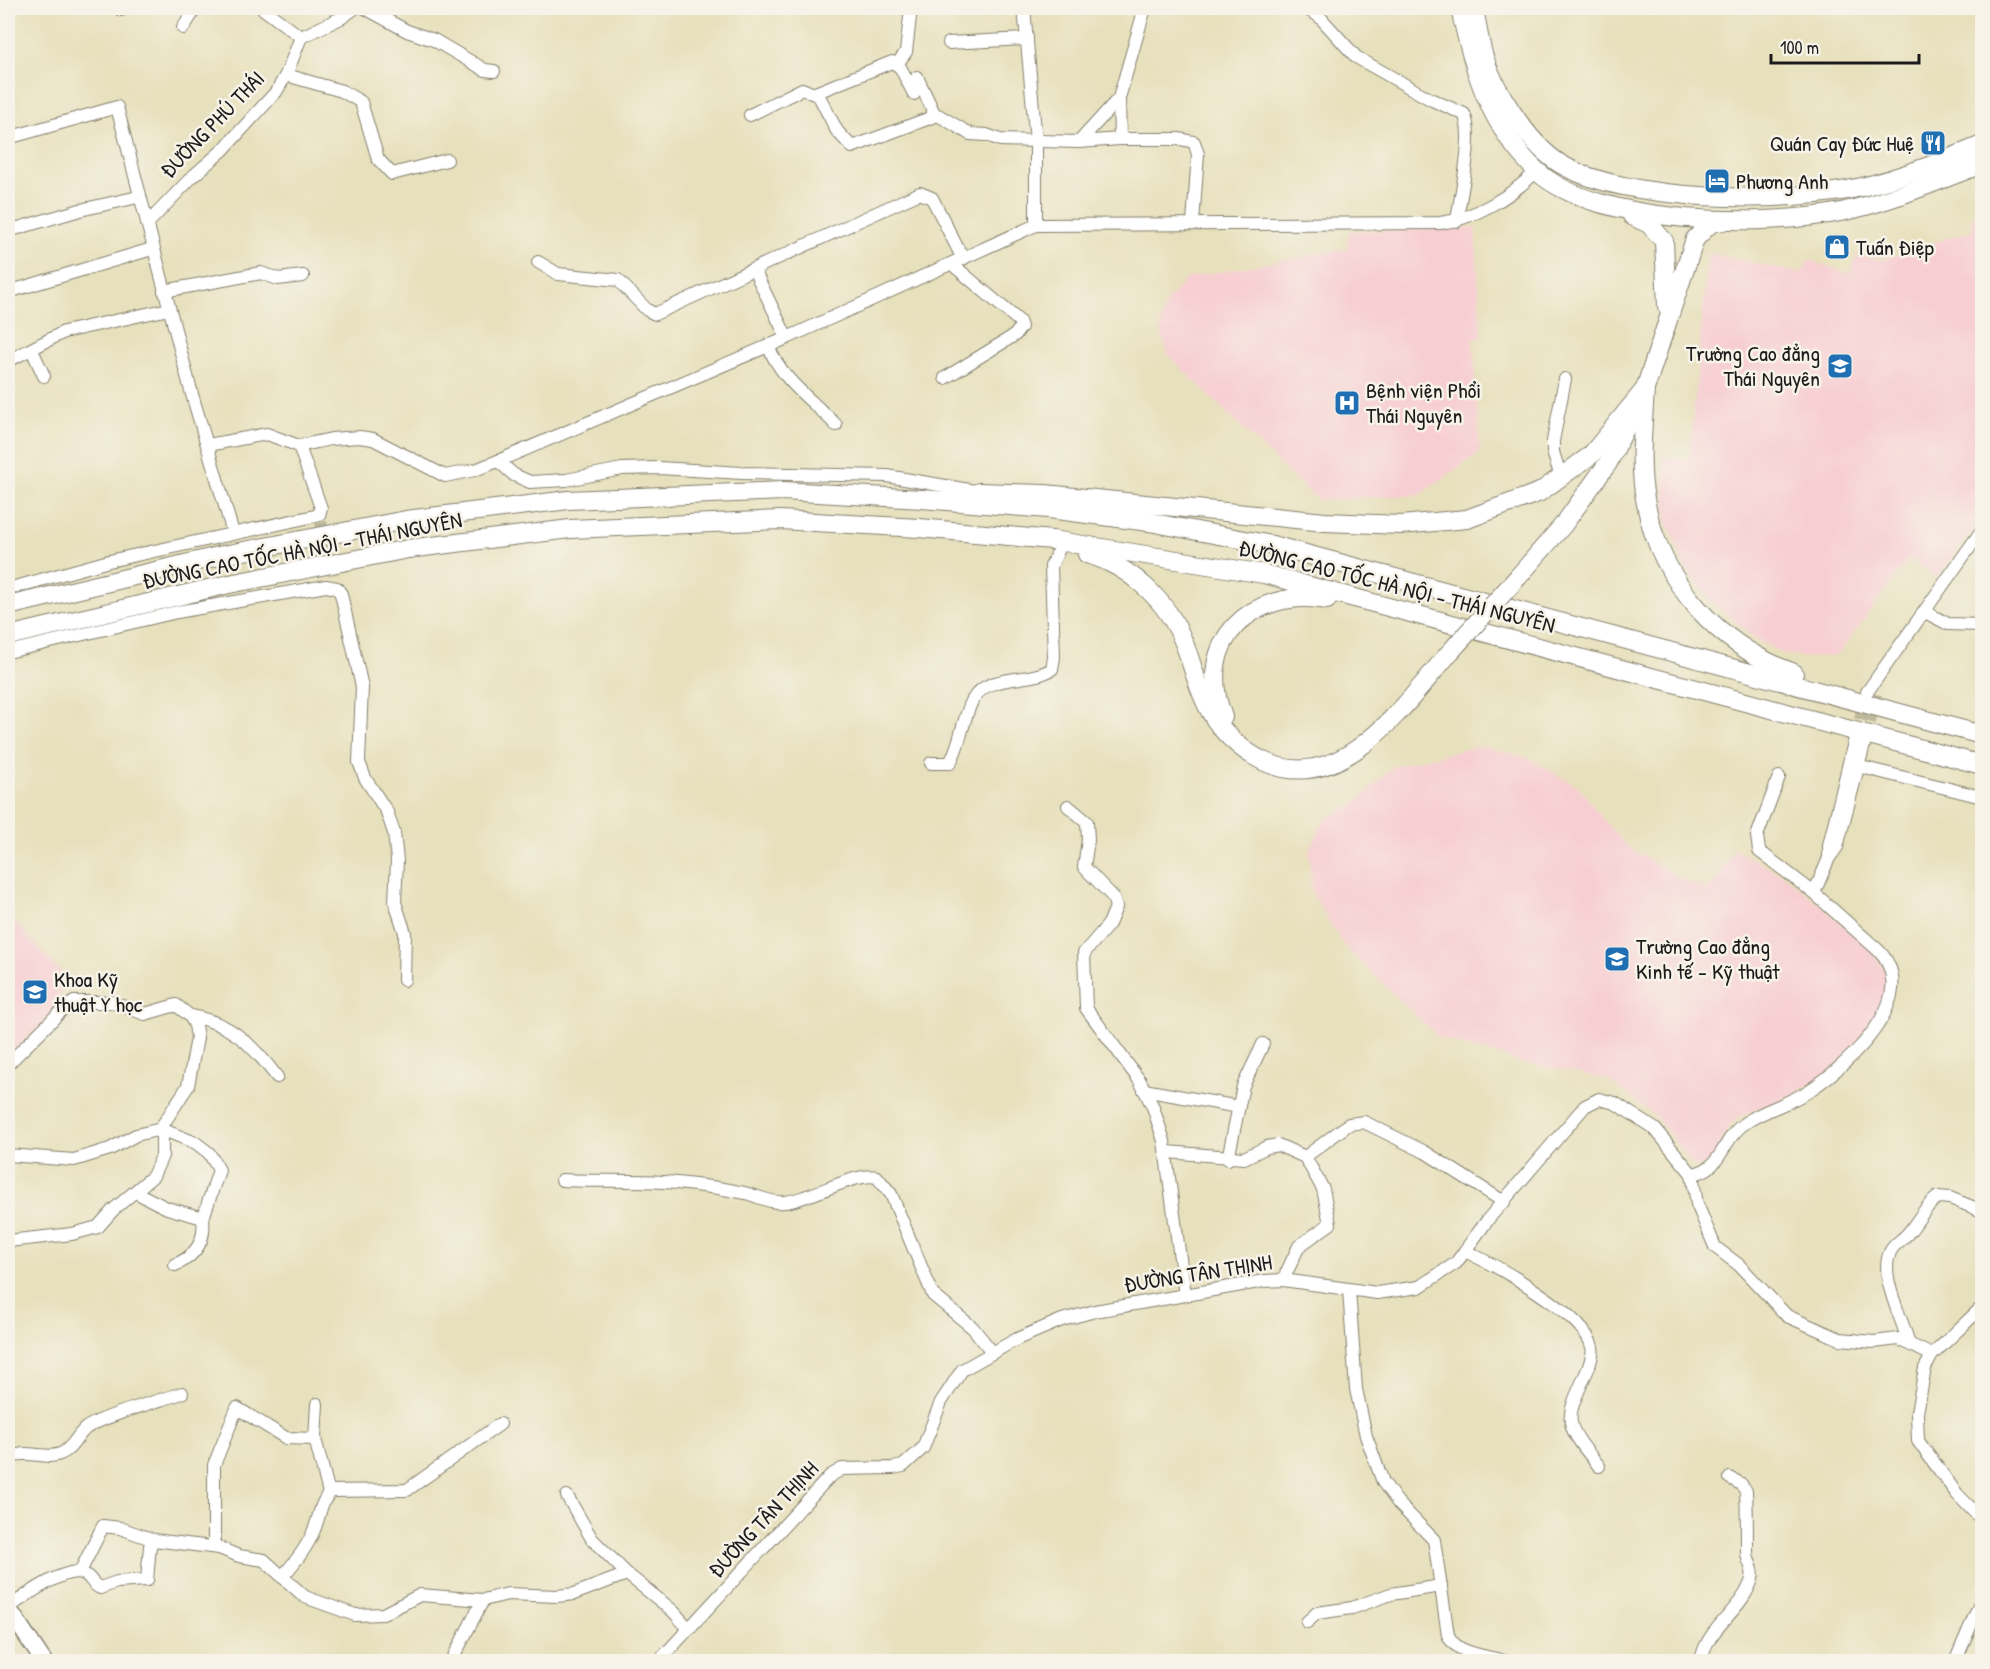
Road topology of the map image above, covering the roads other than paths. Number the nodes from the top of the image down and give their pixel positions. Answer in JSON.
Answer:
{"nodes":[{"id":1,"x":196,"y":8,"type":"edge"},
{"id":2,"x":262,"y":8,"type":"edge"},
{"id":3,"x":355,"y":8,"type":"edge"},
{"id":4,"x":365,"y":8,"type":"edge"},
{"id":5,"x":911,"y":8,"type":"edge"},
{"id":6,"x":1024,"y":8,"type":"edge"},
{"id":7,"x":1145,"y":8,"type":"edge"},
{"id":8,"x":1305,"y":8,"type":"edge"},
{"id":9,"x":1460,"y":8,"type":"edge"},
{"id":10,"x":1474,"y":8,"type":"edge"},
{"id":11,"x":183,"y":28,"type":"dead end"},
{"id":12,"x":301,"y":37,"type":"junction"},
{"id":13,"x":1027,"y":39,"type":"junction"},
{"id":14,"x":949,"y":43,"type":"dead end"},
{"id":15,"x":897,"y":64,"type":"junction"},
{"id":16,"x":494,"y":71,"type":"dead end"},
{"id":17,"x":286,"y":75,"type":"junction"},
{"id":18,"x":917,"y":77,"type":"dead end"},
{"id":19,"x":815,"y":93,"type":"junction"},
{"id":20,"x":914,"y":94,"type":"dead end"},
{"id":21,"x":1119,"y":98,"type":"junction"},
{"id":22,"x":750,"y":115,"type":"dead end"},
{"id":23,"x":935,"y":115,"type":"junction"},
{"id":24,"x":8,"y":138,"type":"edge"},
{"id":25,"x":1120,"y":139,"type":"junction"},
{"id":26,"x":1036,"y":142,"type":"junction"},
{"id":27,"x":1079,"y":142,"type":"junction"},
{"id":28,"x":1983,"y":145,"type":"edge"},
{"id":29,"x":1548,"y":155,"type":"junction"},
{"id":30,"x":447,"y":160,"type":"dead end"},
{"id":31,"x":1983,"y":164,"type":"edge"},
{"id":32,"x":1537,"y":171,"type":"junction"},
{"id":33,"x":1633,"y":188,"type":"junction"},
{"id":34,"x":1736,"y":196,"type":"junction"},
{"id":35,"x":138,"y":197,"type":"junction"},
{"id":36,"x":1608,"y":206,"type":"junction"},
{"id":37,"x":1682,"y":217,"type":"junction"},
{"id":38,"x":1734,"y":219,"type":"junction"},
{"id":39,"x":1456,"y":220,"type":"junction"},
{"id":40,"x":1193,"y":223,"type":"junction"},
{"id":41,"x":147,"y":224,"type":"junction"},
{"id":42,"x":1036,"y":225,"type":"junction"},
{"id":43,"x":8,"y":231,"type":"edge"},
{"id":44,"x":152,"y":249,"type":"junction"},
{"id":45,"x":538,"y":262,"type":"dead end"},
{"id":46,"x":958,"y":262,"type":"junction"},
{"id":47,"x":1667,"y":263,"type":"junction"},
{"id":48,"x":1688,"y":264,"type":"junction"},
{"id":49,"x":754,"y":270,"type":"junction"},
{"id":50,"x":303,"y":276,"type":"dead end"},
{"id":51,"x":164,"y":291,"type":"junction"},
{"id":52,"x":8,"y":292,"type":"edge"},
{"id":53,"x":169,"y":309,"type":"junction"},
{"id":54,"x":1667,"y":318,"type":"junction"},
{"id":55,"x":787,"y":338,"type":"junction"},
{"id":56,"x":768,"y":345,"type":"junction"},
{"id":57,"x":32,"y":350,"type":"junction"},
{"id":58,"x":8,"y":361,"type":"edge"},
{"id":59,"x":44,"y":376,"type":"dead end"},
{"id":60,"x":945,"y":378,"type":"dead end"},
{"id":61,"x":1565,"y":379,"type":"dead end"},
{"id":62,"x":1645,"y":389,"type":"junction"},
{"id":63,"x":836,"y":425,"type":"dead end"},
{"id":64,"x":208,"y":445,"type":"junction"},
{"id":65,"x":299,"y":446,"type":"junction"},
{"id":66,"x":498,"y":461,"type":"junction"},
{"id":67,"x":1561,"y":477,"type":"junction"},
{"id":68,"x":783,"y":491,"type":"junction"},
{"id":69,"x":981,"y":492,"type":"junction"},
{"id":70,"x":919,"y":528,"type":"junction"},
{"id":71,"x":1983,"y":530,"type":"edge"},
{"id":72,"x":233,"y":533,"type":"junction"},
{"id":73,"x":1059,"y":549,"type":"junction"},
{"id":74,"x":8,"y":589,"type":"edge"},
{"id":75,"x":8,"y":606,"type":"edge"},
{"id":76,"x":1925,"y":612,"type":"junction"},
{"id":77,"x":1983,"y":625,"type":"edge"},
{"id":78,"x":8,"y":636,"type":"edge"},
{"id":79,"x":8,"y":652,"type":"edge"},
{"id":80,"x":1646,"y":675,"type":"junction"},
{"id":81,"x":1871,"y":693,"type":"tunnel mouth"},
{"id":82,"x":1983,"y":729,"type":"edge"},
{"id":83,"x":1983,"y":735,"type":"edge"},
{"id":84,"x":1231,"y":738,"type":"junction"},
{"id":85,"x":1860,"y":740,"type":"tunnel mouth"},
{"id":86,"x":931,"y":763,"type":"dead end"},
{"id":87,"x":1854,"y":765,"type":"junction"},
{"id":88,"x":1983,"y":765,"type":"edge"},
{"id":89,"x":1779,"y":777,"type":"dead end"},
{"id":90,"x":1983,"y":797,"type":"edge"},
{"id":91,"x":1068,"y":806,"type":"dead end"},
{"id":92,"x":1814,"y":893,"type":"junction"},
{"id":93,"x":404,"y":980,"type":"dead end"},
{"id":94,"x":190,"y":1016,"type":"junction"},
{"id":95,"x":1263,"y":1044,"type":"dead end"},
{"id":96,"x":8,"y":1064,"type":"edge"},
{"id":97,"x":277,"y":1077,"type":"dead end"},
{"id":98,"x":1144,"y":1090,"type":"junction"},
{"id":99,"x":1239,"y":1107,"type":"junction"},
{"id":100,"x":161,"y":1130,"type":"junction"},
{"id":101,"x":1167,"y":1152,"type":"junction"},
{"id":102,"x":8,"y":1155,"type":"edge"},
{"id":103,"x":1305,"y":1157,"type":"junction"},
{"id":104,"x":1228,"y":1159,"type":"junction"},
{"id":105,"x":1692,"y":1174,"type":"junction"},
{"id":106,"x":562,"y":1179,"type":"dead end"},
{"id":107,"x":135,"y":1192,"type":"junction"},
{"id":108,"x":1504,"y":1202,"type":"junction"},
{"id":109,"x":1983,"y":1211,"type":"edge"},
{"id":110,"x":203,"y":1218,"type":"junction"},
{"id":111,"x":8,"y":1241,"type":"edge"},
{"id":112,"x":1465,"y":1251,"type":"junction"},
{"id":113,"x":175,"y":1265,"type":"dead end"},
{"id":114,"x":1283,"y":1280,"type":"junction"},
{"id":115,"x":1349,"y":1290,"type":"junction"},
{"id":116,"x":1185,"y":1295,"type":"junction"},
{"id":117,"x":1983,"y":1307,"type":"edge"},
{"id":118,"x":1908,"y":1341,"type":"junction"},
{"id":119,"x":992,"y":1352,"type":"junction"},
{"id":120,"x":1932,"y":1355,"type":"junction"},
{"id":121,"x":182,"y":1393,"type":"dead end"},
{"id":122,"x":317,"y":1404,"type":"dead end"},
{"id":123,"x":500,"y":1424,"type":"dead end"},
{"id":124,"x":315,"y":1439,"type":"junction"},
{"id":125,"x":8,"y":1462,"type":"edge"},
{"id":126,"x":1599,"y":1466,"type":"dead end"},
{"id":127,"x":1730,"y":1478,"type":"dead end"},
{"id":128,"x":329,"y":1493,"type":"junction"},
{"id":129,"x":567,"y":1496,"type":"dead end"},
{"id":130,"x":1983,"y":1520,"type":"edge"},
{"id":131,"x":154,"y":1540,"type":"junction"},
{"id":132,"x":214,"y":1547,"type":"junction"},
{"id":133,"x":80,"y":1572,"type":"junction"},
{"id":134,"x":627,"y":1574,"type":"junction"},
{"id":135,"x":282,"y":1577,"type":"junction"},
{"id":136,"x":1442,"y":1586,"type":"junction"},
{"id":137,"x":1983,"y":1599,"type":"edge"},
{"id":138,"x":483,"y":1600,"type":"junction"},
{"id":139,"x":8,"y":1608,"type":"edge"},
{"id":140,"x":1307,"y":1622,"type":"dead end"},
{"id":141,"x":689,"y":1629,"type":"junction"},
{"id":142,"x":662,"y":1660,"type":"edge"},
{"id":143,"x":44,"y":1662,"type":"edge"},
{"id":144,"x":450,"y":1662,"type":"edge"},
{"id":145,"x":1507,"y":1662,"type":"edge"},
{"id":146,"x":1701,"y":1662,"type":"edge"},
{"id":147,"x":1955,"y":1662,"type":"edge"}],
"edges":[{"from":1,"to":11,"type":"street"},
{"from":2,"to":12,"type":"street"},
{"from":3,"to":12,"type":"street"},
{"from":4,"to":16,"type":"street"},
{"from":5,"to":15,"type":"street"},
{"from":6,"to":13,"type":"street"},
{"from":7,"to":21,"type":"street"},
{"from":8,"to":39,"type":"street"},
{"from":9,"to":32,"type":"highway"},
{"from":10,"to":29,"type":"highway"},
{"from":12,"to":17,"type":"street","name":"ĐƯỜNG PHÚ THÁI"},
{"from":13,"to":14,"type":"street"},
{"from":13,"to":26,"type":"street"},
{"from":15,"to":19,"type":"street"},
{"from":15,"to":20,"type":"street"},
{"from":17,"to":30,"type":"street"},
{"from":17,"to":41,"type":"street","name":"ĐƯỜNG PHÚ THÁI"},
{"from":18,"to":23,"type":"street"},
{"from":19,"to":22,"type":"street"},
{"from":19,"to":23,"type":"street"},
{"from":21,"to":25,"type":"street"},
{"from":21,"to":27,"type":"street"},
{"from":23,"to":26,"type":"street"},
{"from":24,"to":35,"type":"street"},
{"from":25,"to":27,"type":"street"},
{"from":25,"to":40,"type":"street"},
{"from":26,"to":27,"type":"street"},
{"from":26,"to":42,"type":"street"},
{"from":28,"to":34,"type":"highway"},
{"from":29,"to":32,"type":"highway"},
{"from":29,"to":33,"type":"highway"},
{"from":31,"to":38,"type":"highway"},
{"from":32,"to":36,"type":"highway"},
{"from":32,"to":39,"type":"street"},
{"from":33,"to":34,"type":"highway"},
{"from":33,"to":37,"type":"highway"},
{"from":34,"to":37,"type":"highway"},
{"from":35,"to":41,"type":"street"},
{"from":35,"to":43,"type":"street"},
{"from":36,"to":37,"type":"highway"},
{"from":36,"to":47,"type":"highway"},
{"from":37,"to":38,"type":"highway"},
{"from":37,"to":47,"type":"highway"},
{"from":37,"to":48,"type":"highway"},
{"from":38,"to":48,"type":"highway"},
{"from":39,"to":40,"type":"street"},
{"from":40,"to":42,"type":"street"},
{"from":41,"to":44,"type":"street"},
{"from":42,"to":46,"type":"street"},
{"from":44,"to":51,"type":"street"},
{"from":44,"to":52,"type":"street"},
{"from":45,"to":49,"type":"street"},
{"from":46,"to":49,"type":"street"},
{"from":46,"to":55,"type":"street"},
{"from":46,"to":60,"type":"street"},
{"from":47,"to":54,"type":"highway"},
{"from":48,"to":54,"type":"highway"},
{"from":49,"to":55,"type":"street"},
{"from":50,"to":51,"type":"street"},
{"from":51,"to":53,"type":"street"},
{"from":53,"to":57,"type":"street"},
{"from":53,"to":64,"type":"street"},
{"from":54,"to":62,"type":"highway"},
{"from":55,"to":56,"type":"street"},
{"from":56,"to":63,"type":"street"},
{"from":56,"to":66,"type":"street"},
{"from":57,"to":58,"type":"street"},
{"from":57,"to":59,"type":"street"},
{"from":61,"to":67,"type":"street"},
{"from":62,"to":67,"type":"highway"},
{"from":62,"to":82,"type":"highway"},
{"from":62,"to":84,"type":"highway","bridge":true},
{"from":64,"to":65,"type":"street"},
{"from":64,"to":72,"type":"street"},
{"from":65,"to":66,"type":"street"},
{"from":65,"to":72,"type":"street"},
{"from":66,"to":69,"type":"street"},
{"from":67,"to":69,"type":"highway"},
{"from":68,"to":69,"type":"highway"},
{"from":68,"to":75,"type":"highway","name":"ĐƯỜNG CAO TỐC HÀ NỘI - THÁI NGUYÊN"},
{"from":68,"to":83,"type":"highway","name":"ĐƯỜNG CAO TỐC HÀ NỘI - THÁI NGUYÊN"},
{"from":70,"to":73,"type":"highway"},
{"from":70,"to":78,"type":"highway","name":"ĐƯỜNG CAO TỐC HÀ NỘI - THÁI NGUYÊN"},
{"from":70,"to":80,"type":"highway","name":"ĐƯỜNG CAO TỐC HÀ NỘI - THÁI NGUYÊN"},
{"from":71,"to":76,"type":"street"},
{"from":72,"to":74,"type":"street"},
{"from":73,"to":84,"type":"highway"},
{"from":73,"to":86,"type":"street"},
{"from":76,"to":77,"type":"street"},
{"from":76,"to":81,"type":"street"},
{"from":79,"to":93,"type":"street"},
{"from":80,"to":84,"type":"highway"},
{"from":80,"to":88,"type":"highway","name":"ĐƯỜNG CAO TỐC HÀ NỘI - THÁI NGUYÊN"},
{"from":85,"to":87,"type":"street"},
{"from":87,"to":90,"type":"street"},
{"from":87,"to":92,"type":"street"},
{"from":89,"to":92,"type":"street"},
{"from":91,"to":98,"type":"street"},
{"from":92,"to":105,"type":"street"},
{"from":94,"to":96,"type":"street"},
{"from":94,"to":97,"type":"street"},
{"from":94,"to":100,"type":"street"},
{"from":95,"to":99,"type":"street"},
{"from":98,"to":99,"type":"street"},
{"from":98,"to":101,"type":"street"},
{"from":99,"to":104,"type":"street"},
{"from":100,"to":102,"type":"street"},
{"from":100,"to":107,"type":"street"},
{"from":100,"to":110,"type":"street"},
{"from":101,"to":104,"type":"street"},
{"from":101,"to":116,"type":"street"},
{"from":103,"to":104,"type":"street"},
{"from":103,"to":108,"type":"street"},
{"from":103,"to":114,"type":"street"},
{"from":105,"to":108,"type":"street","name":"ĐƯỜNG TÂN THỊNH"},
{"from":105,"to":118,"type":"street"},
{"from":106,"to":119,"type":"street"},
{"from":107,"to":110,"type":"street"},
{"from":107,"to":111,"type":"street"},
{"from":108,"to":112,"type":"street","name":"ĐƯỜNG TÂN THỊNH"},
{"from":109,"to":118,"type":"street"},
{"from":110,"to":113,"type":"street"},
{"from":112,"to":115,"type":"street","name":"ĐƯỜNG TÂN THỊNH"},
{"from":112,"to":126,"type":"street"},
{"from":114,"to":115,"type":"street","name":"ĐƯỜNG TÂN THỊNH"},
{"from":114,"to":116,"type":"street","name":"ĐƯỜNG TÂN THỊNH"},
{"from":115,"to":136,"type":"street"},
{"from":116,"to":119,"type":"street","name":"ĐƯỜNG TÂN THỊNH"},
{"from":117,"to":120,"type":"street"},
{"from":118,"to":120,"type":"street"},
{"from":119,"to":141,"type":"street","name":"ĐƯỜNG TÂN THỊNH"},
{"from":120,"to":130,"type":"street"},
{"from":121,"to":125,"type":"street"},
{"from":122,"to":124,"type":"street"},
{"from":123,"to":128,"type":"street"},
{"from":124,"to":128,"type":"street"},
{"from":124,"to":132,"type":"street"},
{"from":127,"to":146,"type":"street"},
{"from":128,"to":135,"type":"street"},
{"from":129,"to":134,"type":"street"},
{"from":131,"to":132,"type":"street"},
{"from":131,"to":133,"type":"street"},
{"from":131,"to":133,"type":"street"},
{"from":132,"to":135,"type":"street"},
{"from":133,"to":139,"type":"street"},
{"from":134,"to":138,"type":"street"},
{"from":134,"to":141,"type":"street"},
{"from":135,"to":138,"type":"street"},
{"from":136,"to":140,"type":"street"},
{"from":136,"to":145,"type":"street"},
{"from":137,"to":147,"type":"street"},
{"from":138,"to":144,"type":"street"},
{"from":139,"to":143,"type":"main road"},
{"from":141,"to":142,"type":"street","name":"ĐƯỜNG TÂN THỊNH"}]}
